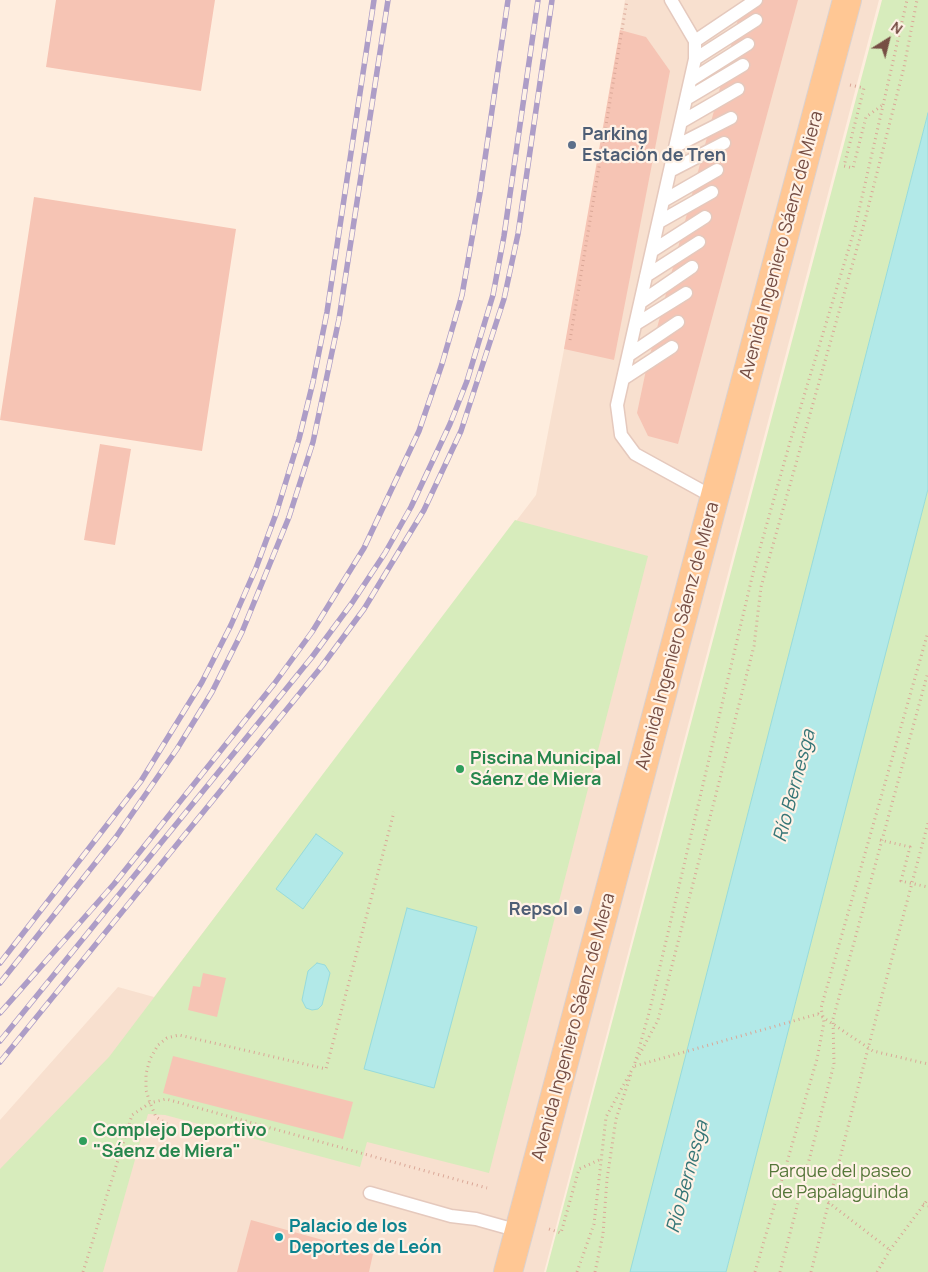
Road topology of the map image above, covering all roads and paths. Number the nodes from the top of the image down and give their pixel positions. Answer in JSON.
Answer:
{"nodes":[{"id":1,"x":626,"y":0,"type":"edge"},
{"id":2,"x":671,"y":0,"type":"edge"},
{"id":3,"x":756,"y":0,"type":"edge"},
{"id":4,"x":848,"y":0,"type":"edge"},
{"id":5,"x":907,"y":0,"type":"edge"},
{"id":6,"x":917,"y":0,"type":"edge"},
{"id":7,"x":756,"y":20,"type":"dead end"},
{"id":8,"x":695,"y":40,"type":"junction"},
{"id":9,"x":748,"y":44,"type":"dead end"},
{"id":10,"x":695,"y":60,"type":"junction"},
{"id":11,"x":743,"y":65,"type":"dead end"},
{"id":12,"x":691,"y":80,"type":"junction"},
{"id":13,"x":850,"y":85,"type":"dead end"},
{"id":14,"x":738,"y":89,"type":"dead end"},
{"id":15,"x":686,"y":99,"type":"junction"},
{"id":16,"x":884,"y":104,"type":"junction"},
{"id":17,"x":731,"y":118,"type":"dead end"},
{"id":18,"x":681,"y":122,"type":"junction"},
{"id":19,"x":724,"y":143,"type":"dead end"},
{"id":20,"x":676,"y":146,"type":"junction"},
{"id":21,"x":717,"y":170,"type":"dead end"},
{"id":22,"x":670,"y":171,"type":"junction"},
{"id":23,"x":712,"y":192,"type":"dead end"},
{"id":24,"x":663,"y":201,"type":"junction"},
{"id":25,"x":705,"y":217,"type":"dead end"},
{"id":26,"x":659,"y":222,"type":"junction"},
{"id":27,"x":699,"y":242,"type":"dead end"},
{"id":28,"x":652,"y":251,"type":"junction"},
{"id":29,"x":692,"y":267,"type":"dead end"},
{"id":30,"x":646,"y":276,"type":"junction"},
{"id":31,"x":686,"y":293,"type":"dead end"},
{"id":32,"x":640,"y":302,"type":"junction"},
{"id":33,"x":678,"y":322,"type":"dead end"},
{"id":34,"x":636,"y":324,"type":"junction"},
{"id":35,"x":570,"y":340,"type":"dead end"},
{"id":36,"x":672,"y":347,"type":"dead end"},
{"id":37,"x":629,"y":354,"type":"junction"},
{"id":38,"x":623,"y":379,"type":"junction"},
{"id":39,"x":715,"y":498,"type":"junction"},
{"id":40,"x":928,"y":632,"type":"edge"},
{"id":41,"x":928,"y":672,"type":"edge"},
{"id":42,"x":394,"y":812,"type":"dead end"},
{"id":43,"x":928,"y":823,"type":"edge"},
{"id":44,"x":880,"y":840,"type":"junction"},
{"id":45,"x":912,"y":883,"type":"junction"},
{"id":46,"x":928,"y":887,"type":"edge"},
{"id":47,"x":823,"y":1018,"type":"junction"},
{"id":48,"x":833,"y":1024,"type":"junction"},
{"id":49,"x":928,"y":1064,"type":"edge"},
{"id":50,"x":634,"y":1066,"type":"junction"},
{"id":51,"x":150,"y":1103,"type":"junction"},
{"id":52,"x":167,"y":1124,"type":"dead end"},
{"id":53,"x":600,"y":1160,"type":"junction"},
{"id":54,"x":487,"y":1188,"type":"dead end"},
{"id":55,"x":370,"y":1193,"type":"dead end"},
{"id":56,"x":928,"y":1198,"type":"edge"},
{"id":57,"x":828,"y":1202,"type":"junction"},
{"id":58,"x":923,"y":1204,"type":"junction"},
{"id":59,"x":928,"y":1206,"type":"edge"},
{"id":60,"x":549,"y":1230,"type":"dead end"},
{"id":61,"x":520,"y":1231,"type":"junction"},
{"id":62,"x":890,"y":1250,"type":"junction"},
{"id":63,"x":83,"y":1272,"type":"edge"},
{"id":64,"x":508,"y":1272,"type":"edge"},
{"id":65,"x":577,"y":1272,"type":"edge"},
{"id":66,"x":594,"y":1272,"type":"edge"},
{"id":67,"x":755,"y":1272,"type":"edge"},
{"id":68,"x":780,"y":1272,"type":"edge"},
{"id":69,"x":811,"y":1272,"type":"edge"},
{"id":70,"x":877,"y":1272,"type":"edge"}],
"edges":[{"from":1,"to":35,"type":"path"},
{"from":2,"to":8,"type":"lane"},
{"from":3,"to":8,"type":"lane"},
{"from":4,"to":39,"type":"main road","name":"Avenida Ingeniero Sáenz de Miera"},
{"from":5,"to":16,"type":"path"},
{"from":6,"to":50,"type":"path"},
{"from":7,"to":10,"type":"lane"},
{"from":8,"to":10,"type":"lane"},
{"from":9,"to":12,"type":"lane"},
{"from":10,"to":12,"type":"lane"},
{"from":11,"to":15,"type":"lane"},
{"from":12,"to":15,"type":"lane"},
{"from":13,"to":16,"type":"path"},
{"from":14,"to":18,"type":"lane"},
{"from":15,"to":18,"type":"lane"},
{"from":16,"to":50,"type":"path"},
{"from":17,"to":20,"type":"lane"},
{"from":18,"to":20,"type":"lane"},
{"from":19,"to":22,"type":"lane"},
{"from":20,"to":22,"type":"lane"},
{"from":21,"to":24,"type":"lane"},
{"from":22,"to":24,"type":"lane"},
{"from":23,"to":26,"type":"lane"},
{"from":24,"to":26,"type":"lane"},
{"from":25,"to":28,"type":"lane"},
{"from":26,"to":28,"type":"lane"},
{"from":27,"to":30,"type":"lane"},
{"from":28,"to":30,"type":"lane"},
{"from":29,"to":32,"type":"lane"},
{"from":30,"to":32,"type":"lane"},
{"from":31,"to":34,"type":"lane"},
{"from":32,"to":34,"type":"lane"},
{"from":33,"to":37,"type":"lane"},
{"from":34,"to":37,"type":"lane"},
{"from":36,"to":38,"type":"lane"},
{"from":37,"to":38,"type":"lane"},
{"from":38,"to":39,"type":"lane"},
{"from":39,"to":61,"type":"main road","name":"Avenida Ingeniero Sáenz de Miera"},
{"from":40,"to":47,"type":"path"},
{"from":41,"to":44,"type":"path"},
{"from":42,"to":51,"type":"path"},
{"from":43,"to":45,"type":"path"},
{"from":44,"to":45,"type":"path"},
{"from":44,"to":48,"type":"path"},
{"from":45,"to":46,"type":"path"},
{"from":45,"to":57,"type":"path","bridge":true},
{"from":47,"to":48,"type":"path"},
{"from":47,"to":50,"type":"path"},
{"from":47,"to":67,"type":"path"},
{"from":48,"to":49,"type":"path"},
{"from":48,"to":68,"type":"path"},
{"from":50,"to":53,"type":"path"},
{"from":50,"to":66,"type":"path"},
{"from":51,"to":52,"type":"path"},
{"from":51,"to":54,"type":"path"},
{"from":51,"to":63,"type":"path"},
{"from":53,"to":60,"type":"path"},
{"from":53,"to":65,"type":"path"},
{"from":55,"to":61,"type":"lane"},
{"from":56,"to":58,"type":"path"},
{"from":57,"to":62,"type":"path"},
{"from":57,"to":69,"type":"path"},
{"from":58,"to":59,"type":"path"},
{"from":58,"to":62,"type":"path"},
{"from":61,"to":64,"type":"main road","name":"Avenida Ingeniero Sáenz de Miera"},
{"from":62,"to":70,"type":"path"}]}
